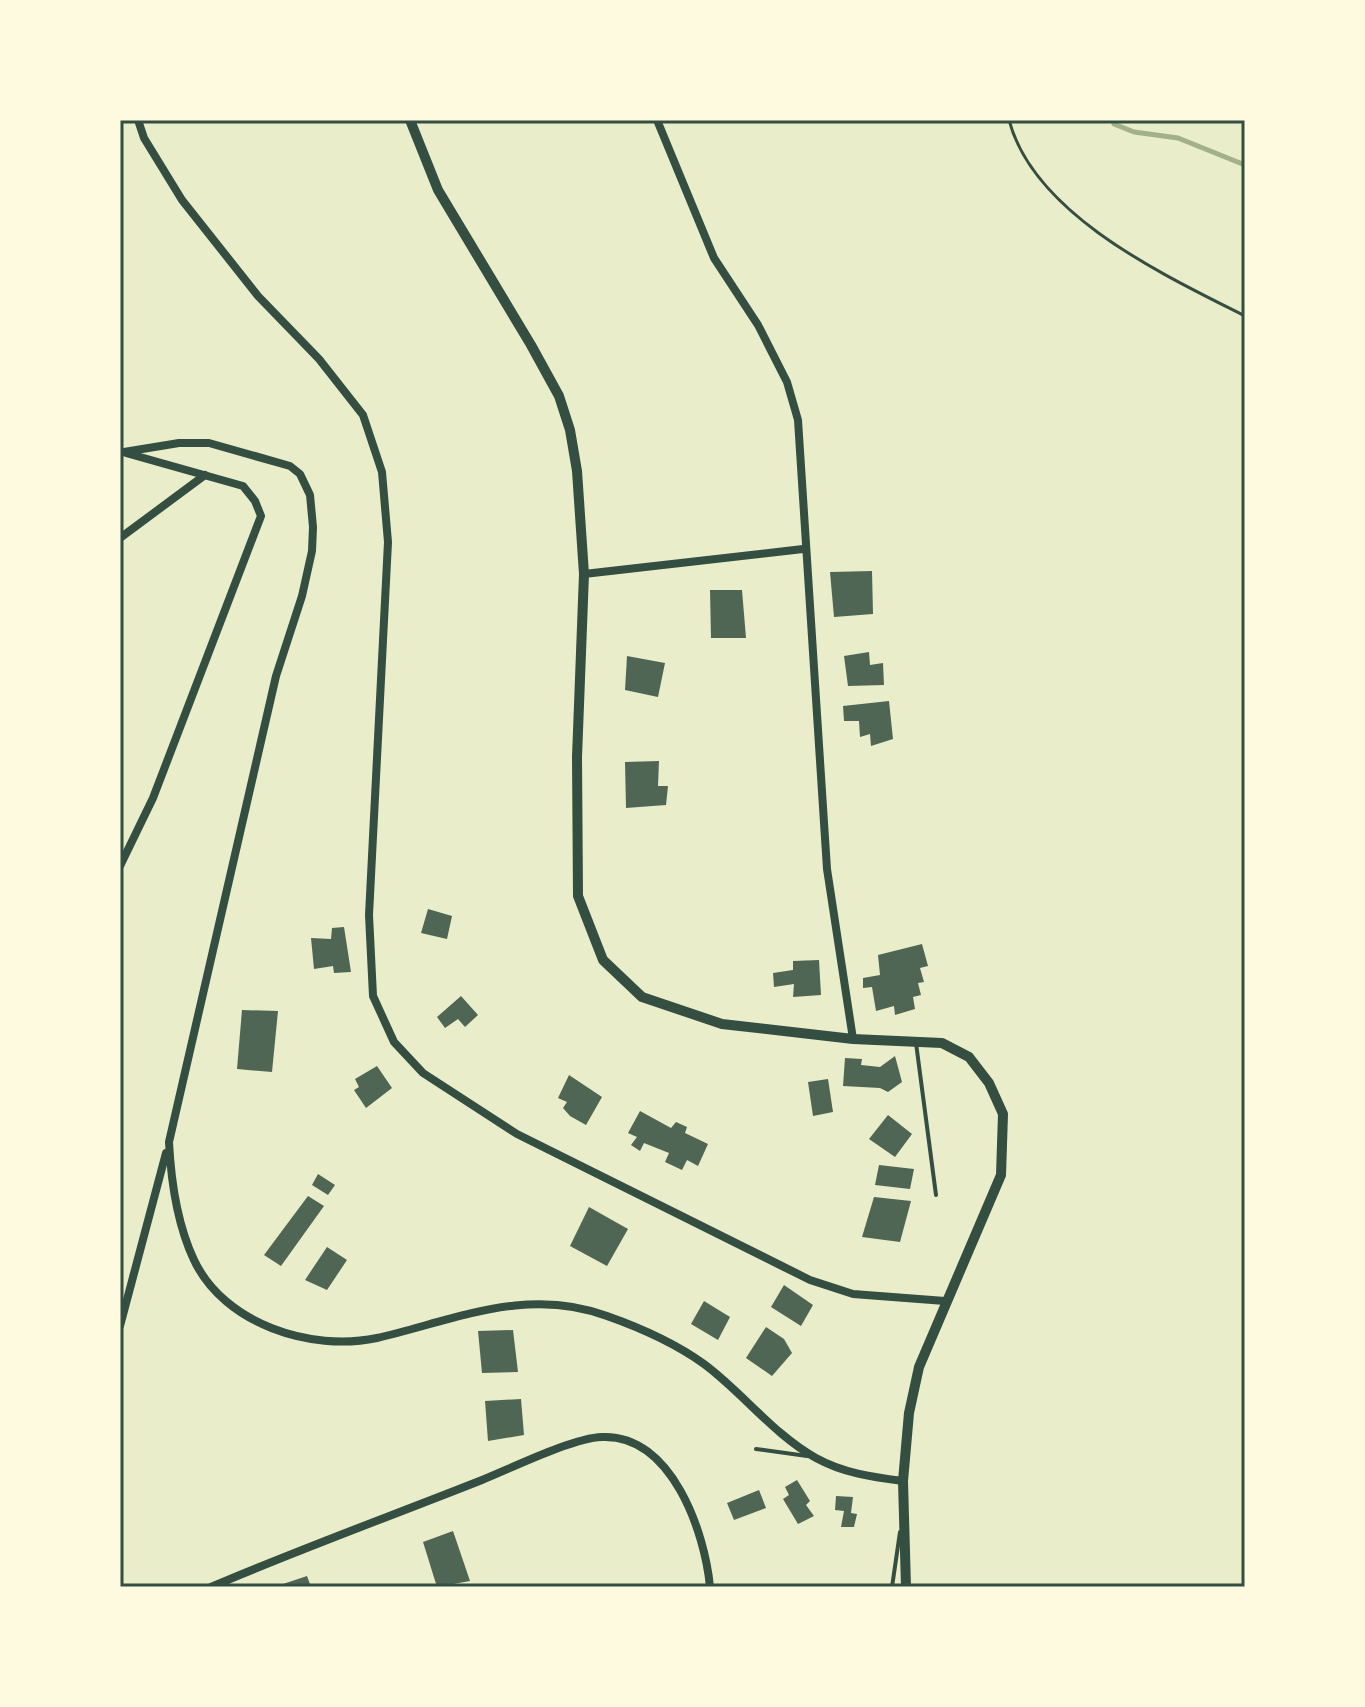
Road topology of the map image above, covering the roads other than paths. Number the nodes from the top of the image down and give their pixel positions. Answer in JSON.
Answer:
{"nodes":[{"id":1,"x":138,"y":120,"type":"edge"},
{"id":2,"x":410,"y":120,"type":"edge"},
{"id":3,"x":657,"y":120,"type":"edge"},
{"id":4,"x":122,"y":451,"type":"edge"},
{"id":5,"x":205,"y":475,"type":"junction"},
{"id":6,"x":120,"y":538,"type":"edge"},
{"id":7,"x":803,"y":549,"type":"junction"},
{"id":8,"x":584,"y":574,"type":"junction"},
{"id":9,"x":120,"y":866,"type":"edge"},
{"id":10,"x":853,"y":1039,"type":"junction"},
{"id":11,"x":915,"y":1040,"type":"junction"},
{"id":12,"x":169,"y":1142,"type":"junction"},
{"id":13,"x":936,"y":1195,"type":"dead end"},
{"id":14,"x":945,"y":1301,"type":"junction"},
{"id":15,"x":120,"y":1326,"type":"edge"},
{"id":16,"x":756,"y":1449,"type":"dead end"},
{"id":17,"x":813,"y":1457,"type":"junction"},
{"id":18,"x":903,"y":1481,"type":"junction"},
{"id":19,"x":905,"y":1502,"type":"junction"},
{"id":20,"x":211,"y":1587,"type":"edge"},
{"id":21,"x":710,"y":1587,"type":"edge"},
{"id":22,"x":892,"y":1587,"type":"edge"},
{"id":23,"x":906,"y":1587,"type":"edge"}],
"edges":[{"from":1,"to":14,"type":"street"},
{"from":2,"to":8,"type":"street"},
{"from":3,"to":7,"type":"street"},
{"from":4,"to":5,"type":"street"},
{"from":4,"to":12,"type":"street"},
{"from":5,"to":6,"type":"street"},
{"from":5,"to":9,"type":"street"},
{"from":7,"to":8,"type":"street"},
{"from":7,"to":10,"type":"street"},
{"from":8,"to":10,"type":"street"},
{"from":10,"to":11,"type":"street"},
{"from":11,"to":13,"type":"lane"},
{"from":11,"to":14,"type":"street"},
{"from":12,"to":15,"type":"street"},
{"from":12,"to":17,"type":"street"},
{"from":14,"to":18,"type":"street"},
{"from":16,"to":17,"type":"lane"},
{"from":17,"to":18,"type":"street"},
{"from":18,"to":19,"type":"street"},
{"from":19,"to":22,"type":"lane"},
{"from":19,"to":23,"type":"street"},
{"from":20,"to":21,"type":"street"}]}
